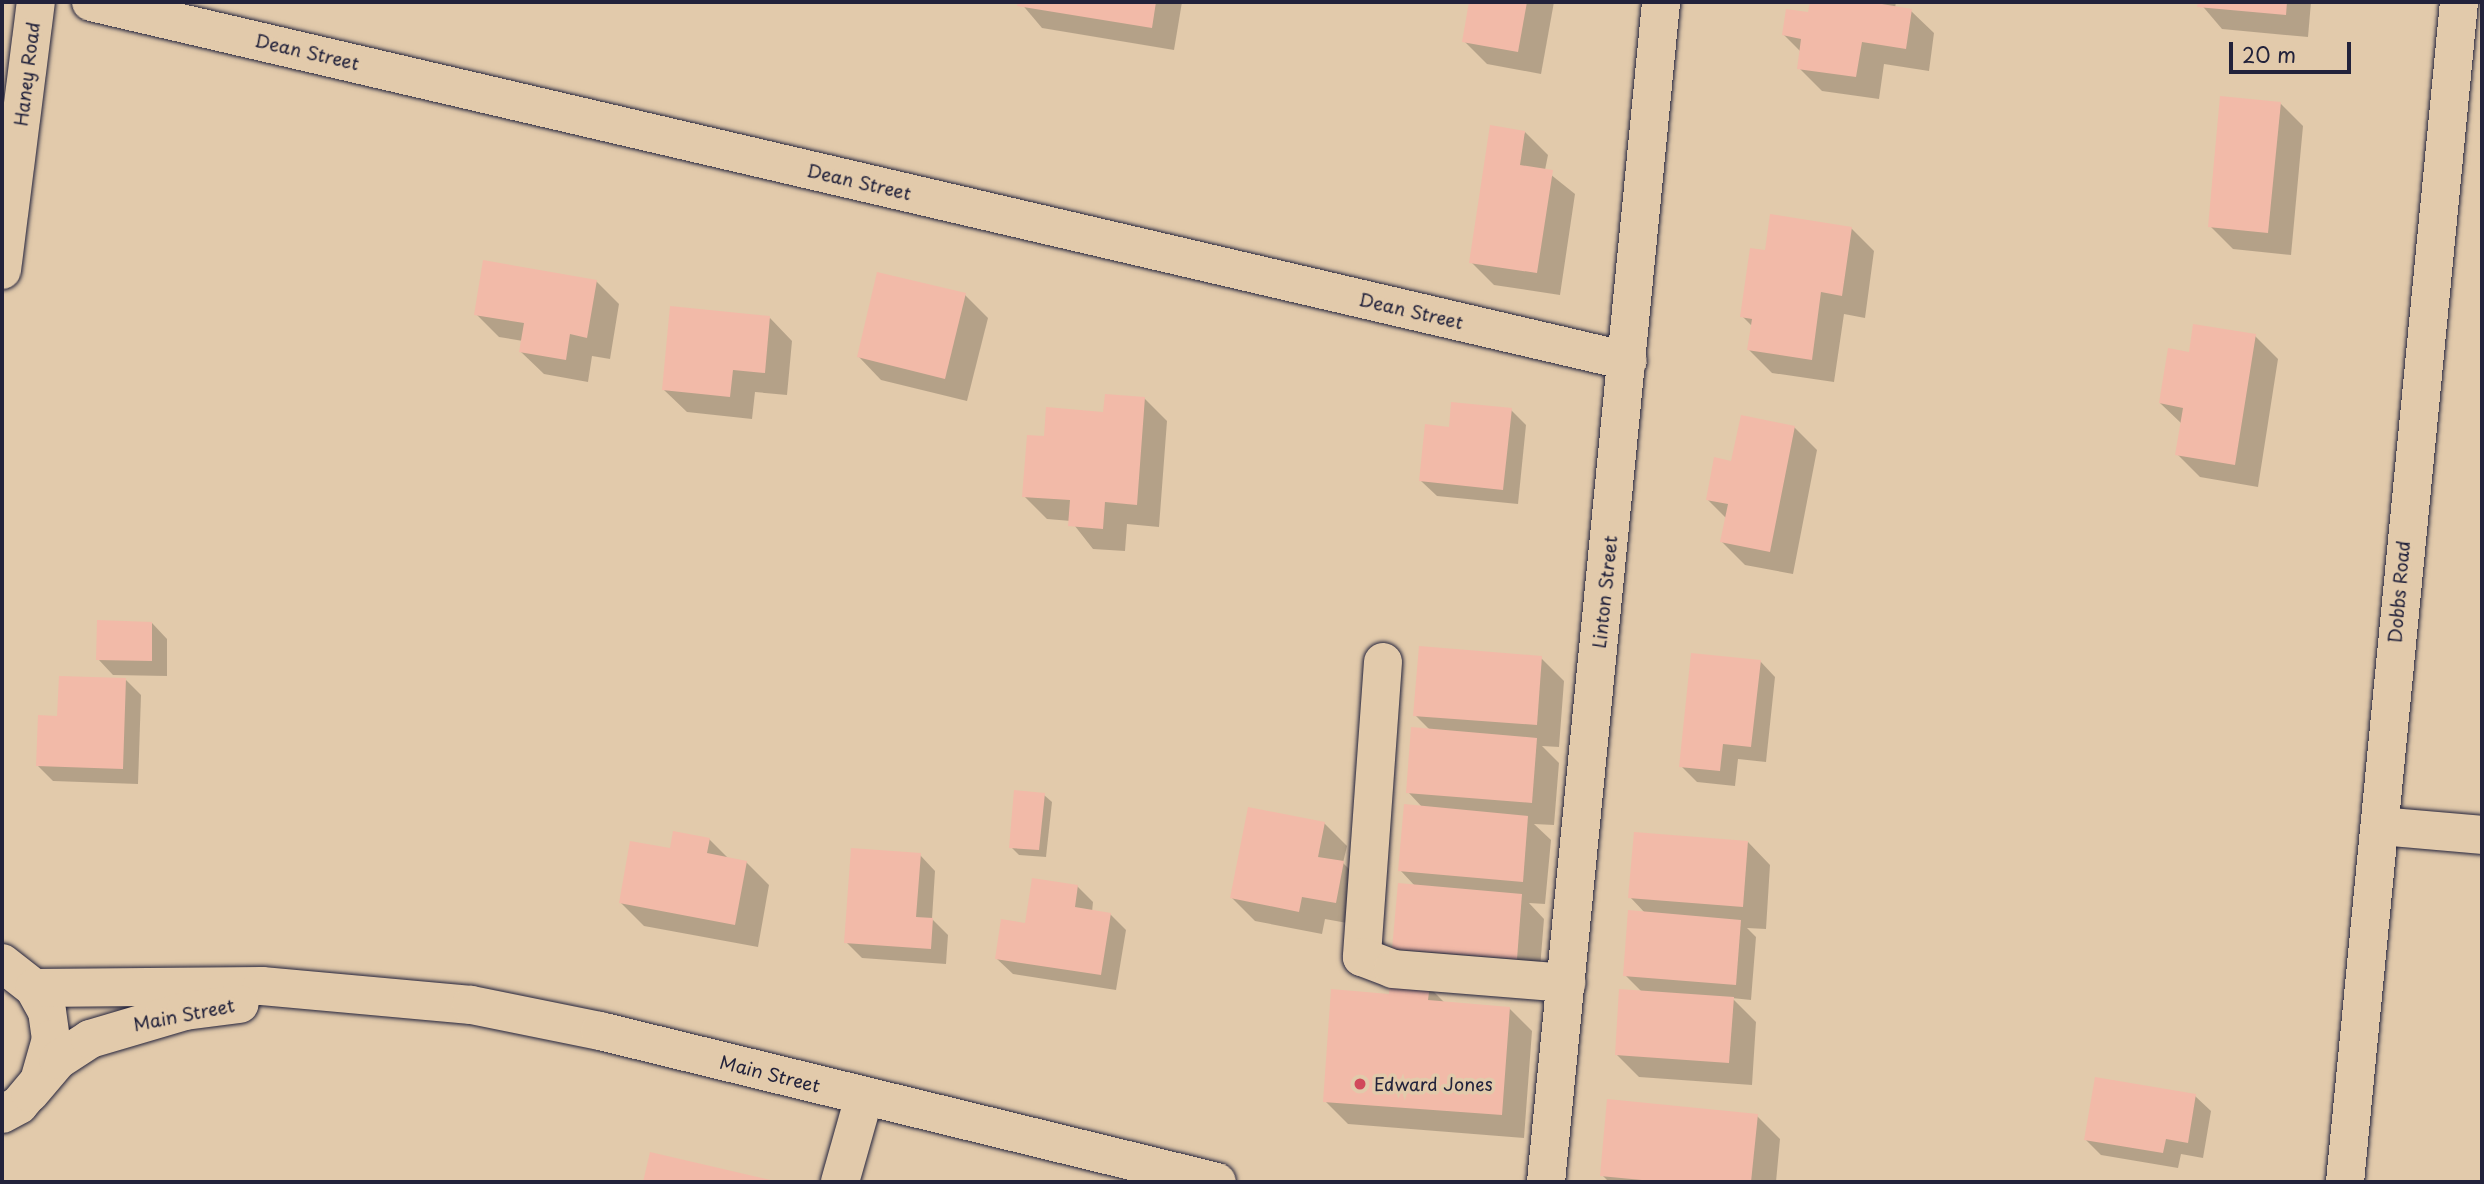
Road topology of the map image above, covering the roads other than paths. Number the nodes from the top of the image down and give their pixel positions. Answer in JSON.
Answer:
{"nodes":[{"id":1,"x":91,"y":2,"type":"edge"},
{"id":2,"x":1661,"y":2,"type":"edge"},
{"id":3,"x":2459,"y":2,"type":"edge"},
{"id":4,"x":24,"y":6,"type":"edge"},
{"id":5,"x":2,"y":270,"type":"edge"},
{"id":6,"x":1628,"y":362,"type":"junction"},
{"id":7,"x":1382,"y":662,"type":"dead end"},
{"id":8,"x":2380,"y":826,"type":"junction"},
{"id":9,"x":2482,"y":835,"type":"edge"},
{"id":10,"x":12,"y":968,"type":"edge"},
{"id":11,"x":1566,"y":984,"type":"junction"},
{"id":12,"x":303,"y":995,"type":"junction"},
{"id":13,"x":863,"y":1097,"type":"junction"},
{"id":14,"x":16,"y":1103,"type":"edge"},
{"id":15,"x":840,"y":1182,"type":"edge"},
{"id":16,"x":1217,"y":1182,"type":"edge"},
{"id":17,"x":1546,"y":1182,"type":"edge"},
{"id":18,"x":2345,"y":1182,"type":"edge"}],
"edges":[{"from":1,"to":6,"type":"street","name":"Dean Street"},
{"from":2,"to":6,"type":"street","name":"Linton Street"},
{"from":3,"to":8,"type":"street","name":"Dobbs Road"},
{"from":4,"to":5,"type":"street","name":"Haney Road"},
{"from":6,"to":11,"type":"street","name":"Linton Street"},
{"from":7,"to":11,"type":"street"},
{"from":8,"to":9,"type":"street"},
{"from":8,"to":18,"type":"street","name":"Dobbs Road"},
{"from":10,"to":12,"type":"street","name":"Main Street"},
{"from":10,"to":14,"type":"street","name":"Main Street"},
{"from":11,"to":17,"type":"street","name":"Linton Street"},
{"from":12,"to":13,"type":"street","name":"Main Street"},
{"from":12,"to":14,"type":"street","name":"Main Street"},
{"from":13,"to":15,"type":"street"},
{"from":13,"to":16,"type":"street","name":"Main Street"}]}
